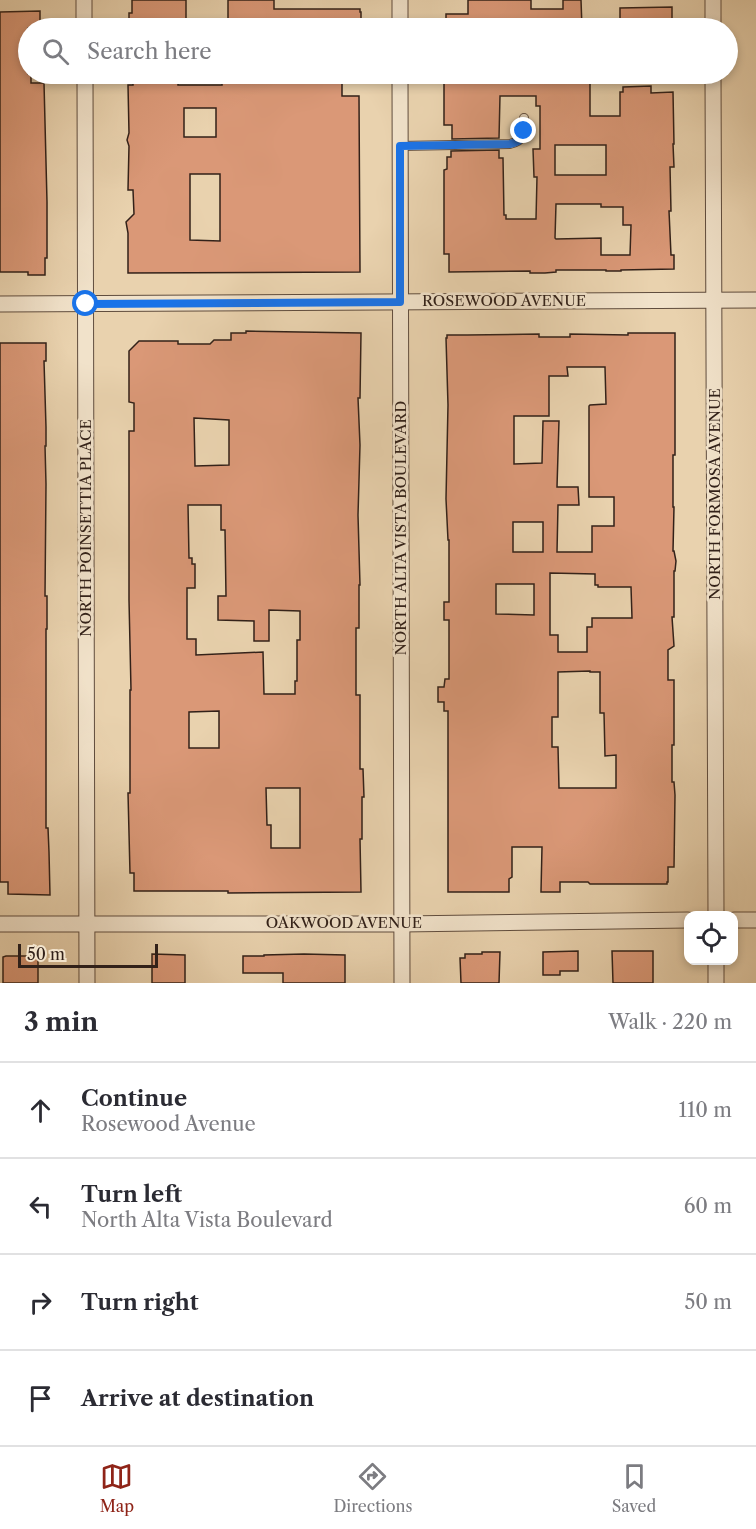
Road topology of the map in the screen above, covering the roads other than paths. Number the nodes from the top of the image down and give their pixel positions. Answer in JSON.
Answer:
{"nodes":[{"id":1,"x":84,"y":0,"type":"edge"},
{"id":2,"x":400,"y":0,"type":"edge"},
{"id":3,"x":713,"y":0,"type":"edge"},
{"id":4,"x":84,"y":18,"type":"edge"},
{"id":5,"x":400,"y":18,"type":"edge"},
{"id":6,"x":713,"y":18,"type":"edge"},
{"id":7,"x":85,"y":84,"type":"edge"},
{"id":8,"x":400,"y":84,"type":"edge"},
{"id":9,"x":713,"y":84,"type":"edge"},
{"id":10,"x":524,"y":118,"type":"dead end"},
{"id":11,"x":400,"y":146,"type":"junction"},
{"id":12,"x":714,"y":300,"type":"junction"},
{"id":13,"x":756,"y":300,"type":"edge"},
{"id":14,"x":400,"y":302,"type":"junction"},
{"id":15,"x":0,"y":304,"type":"edge"},
{"id":16,"x":86,"y":304,"type":"junction"},
{"id":17,"x":716,"y":911,"type":"edge"},
{"id":18,"x":684,"y":920,"type":"edge"},
{"id":19,"x":738,"y":920,"type":"edge"},
{"id":20,"x":756,"y":920,"type":"edge"},
{"id":21,"x":87,"y":923,"type":"junction"},
{"id":22,"x":0,"y":924,"type":"edge"},
{"id":23,"x":402,"y":924,"type":"junction"},
{"id":24,"x":717,"y":965,"type":"edge"},
{"id":25,"x":87,"y":983,"type":"edge"},
{"id":26,"x":402,"y":983,"type":"edge"},
{"id":27,"x":717,"y":983,"type":"edge"}],
"edges":[{"from":1,"to":4,"type":"street"},
{"from":2,"to":5,"type":"street"},
{"from":3,"to":6,"type":"street"},
{"from":7,"to":16,"type":"street","name":"NORTH POINSETTIA PLACE"},
{"from":8,"to":11,"type":"street","name":"NORTH ALTA VISTA BOULEVARD"},
{"from":9,"to":12,"type":"street","name":"NORTH FORMOSA AVENUE"},
{"from":10,"to":11,"type":"lane"},
{"from":11,"to":14,"type":"street","name":"NORTH ALTA VISTA BOULEVARD"},
{"from":12,"to":13,"type":"street","name":"ROSEWOOD AVENUE"},
{"from":12,"to":14,"type":"street","name":"ROSEWOOD AVENUE"},
{"from":12,"to":17,"type":"street","name":"NORTH FORMOSA AVENUE"},
{"from":14,"to":16,"type":"street","name":"ROSEWOOD AVENUE"},
{"from":14,"to":23,"type":"street","name":"NORTH ALTA VISTA BOULEVARD"},
{"from":15,"to":16,"type":"street","name":"ROSEWOOD AVENUE"},
{"from":16,"to":21,"type":"street","name":"NORTH POINSETTIA PLACE"},
{"from":18,"to":23,"type":"street","name":"OAKWOOD AVENUE"},
{"from":19,"to":20,"type":"street"},
{"from":21,"to":22,"type":"street","name":"OAKWOOD AVENUE"},
{"from":21,"to":23,"type":"street","name":"OAKWOOD AVENUE"},
{"from":21,"to":25,"type":"street","name":"NORTH POINSETTIA PLACE"},
{"from":23,"to":26,"type":"street","name":"NORTH ALTA VISTA BOULEVARD"},
{"from":24,"to":27,"type":"street"}]}
